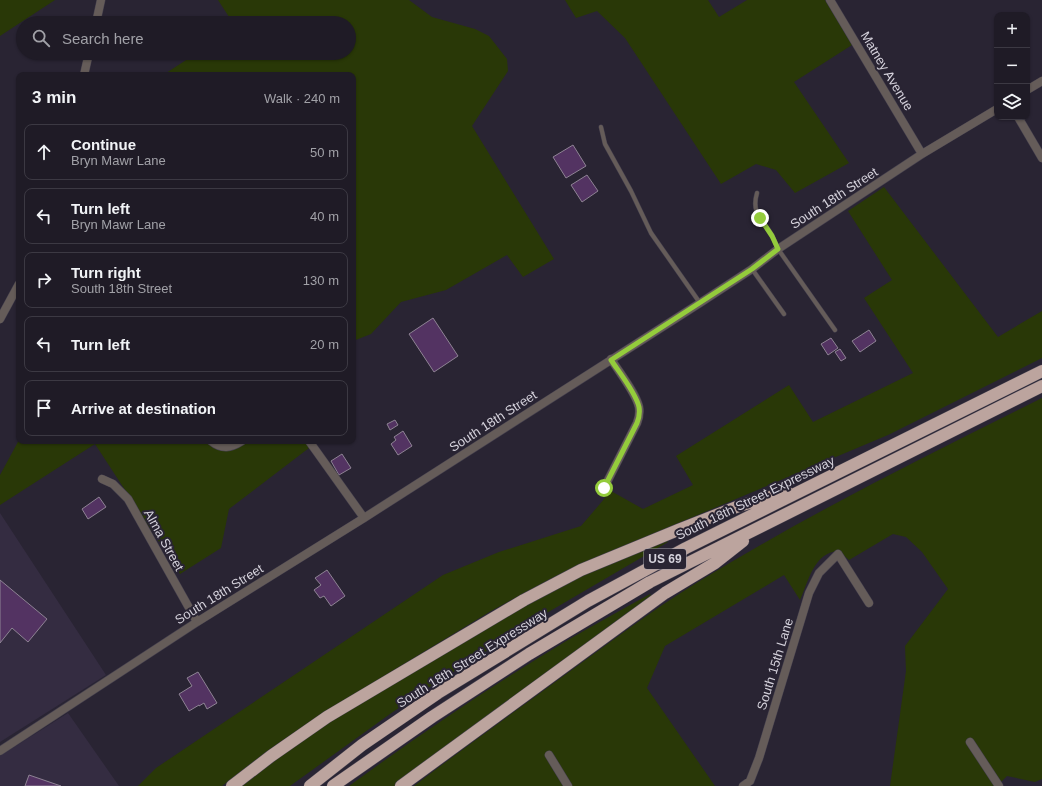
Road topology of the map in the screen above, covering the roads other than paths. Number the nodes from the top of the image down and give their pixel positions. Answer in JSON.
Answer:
{"nodes":[{"id":1,"x":101,"y":0,"type":"edge"},
{"id":2,"x":830,"y":0,"type":"edge"},
{"id":3,"x":98,"y":16,"type":"edge"},
{"id":4,"x":87,"y":60,"type":"edge"},
{"id":5,"x":85,"y":72,"type":"edge"},
{"id":6,"x":1042,"y":81,"type":"edge"},
{"id":7,"x":1030,"y":88,"type":"edge"},
{"id":8,"x":994,"y":111,"type":"edge"},
{"id":9,"x":1020,"y":120,"type":"edge"},
{"id":10,"x":601,"y":127,"type":"dead end"},
{"id":11,"x":922,"y":154,"type":"junction"},
{"id":12,"x":1042,"y":158,"type":"edge"},
{"id":13,"x":756,"y":193,"type":"dead end"},
{"id":14,"x":778,"y":249,"type":"junction"},
{"id":15,"x":752,"y":269,"type":"junction"},
{"id":16,"x":16,"y":290,"type":"edge"},
{"id":17,"x":700,"y":303,"type":"junction"},
{"id":18,"x":784,"y":314,"type":"dead end"},
{"id":19,"x":0,"y":319,"type":"edge"},
{"id":20,"x":835,"y":330,"type":"dead end"},
{"id":21,"x":611,"y":360,"type":"junction"},
{"id":22,"x":1042,"y":371,"type":"edge"},
{"id":23,"x":1042,"y":386,"type":"edge"},
{"id":24,"x":216,"y":444,"type":"edge"},
{"id":25,"x":238,"y":444,"type":"edge"},
{"id":26,"x":311,"y":444,"type":"edge"},
{"id":27,"x":102,"y":479,"type":"dead end"},
{"id":28,"x":820,"y":482,"type":"junction"},
{"id":29,"x":604,"y":488,"type":"dead end"},
{"id":30,"x":364,"y":518,"type":"junction"},
{"id":31,"x":763,"y":525,"type":"junction"},
{"id":32,"x":869,"y":602,"type":"dead end"},
{"id":33,"x":196,"y":622,"type":"junction"},
{"id":34,"x":970,"y":742,"type":"dead end"},
{"id":35,"x":0,"y":751,"type":"edge"},
{"id":36,"x":549,"y":755,"type":"dead end"},
{"id":37,"x":232,"y":786,"type":"edge"},
{"id":38,"x":310,"y":786,"type":"edge"},
{"id":39,"x":333,"y":786,"type":"edge"},
{"id":40,"x":401,"y":786,"type":"edge"},
{"id":41,"x":568,"y":786,"type":"edge"},
{"id":42,"x":743,"y":786,"type":"edge"},
{"id":43,"x":999,"y":786,"type":"edge"}],
"edges":[{"from":1,"to":3,"type":"street"},
{"from":2,"to":11,"type":"street","name":"Matney Avenue"},
{"from":4,"to":5,"type":"street"},
{"from":6,"to":7,"type":"street"},
{"from":8,"to":11,"type":"street","name":"South 18th Street"},
{"from":9,"to":12,"type":"street"},
{"from":10,"to":17,"type":"lane"},
{"from":11,"to":14,"type":"street","name":"South 18th Street"},
{"from":13,"to":14,"type":"lane"},
{"from":14,"to":15,"type":"street","name":"South 18th Street"},
{"from":14,"to":20,"type":"lane"},
{"from":15,"to":17,"type":"street","name":"South 18th Street"},
{"from":15,"to":18,"type":"lane"},
{"from":16,"to":19,"type":"street"},
{"from":17,"to":21,"type":"street","name":"South 18th Street"},
{"from":21,"to":29,"type":"street"},
{"from":21,"to":30,"type":"street","name":"South 18th Street"},
{"from":22,"to":28,"type":"highway","name":"South 18th Street Expressway","number":"US 69"},
{"from":23,"to":31,"type":"highway","name":"South 18th Street Expressway","number":"US 69"},
{"from":24,"to":25,"type":"street"},
{"from":26,"to":30,"type":"street"},
{"from":27,"to":33,"type":"street","name":"Alma Street"},
{"from":28,"to":37,"type":"highway"},
{"from":28,"to":38,"type":"highway","name":"South 18th Street Expressway","number":"US 69"},
{"from":30,"to":33,"type":"street","name":"South 18th Street"},
{"from":31,"to":39,"type":"highway","name":"South 18th Street Expressway","number":"US 69"},
{"from":31,"to":40,"type":"highway"},
{"from":32,"to":42,"type":"street","name":"South 15th Lane"},
{"from":33,"to":35,"type":"street","name":"South 18th Street"},
{"from":34,"to":43,"type":"street"},
{"from":36,"to":41,"type":"street"}]}
